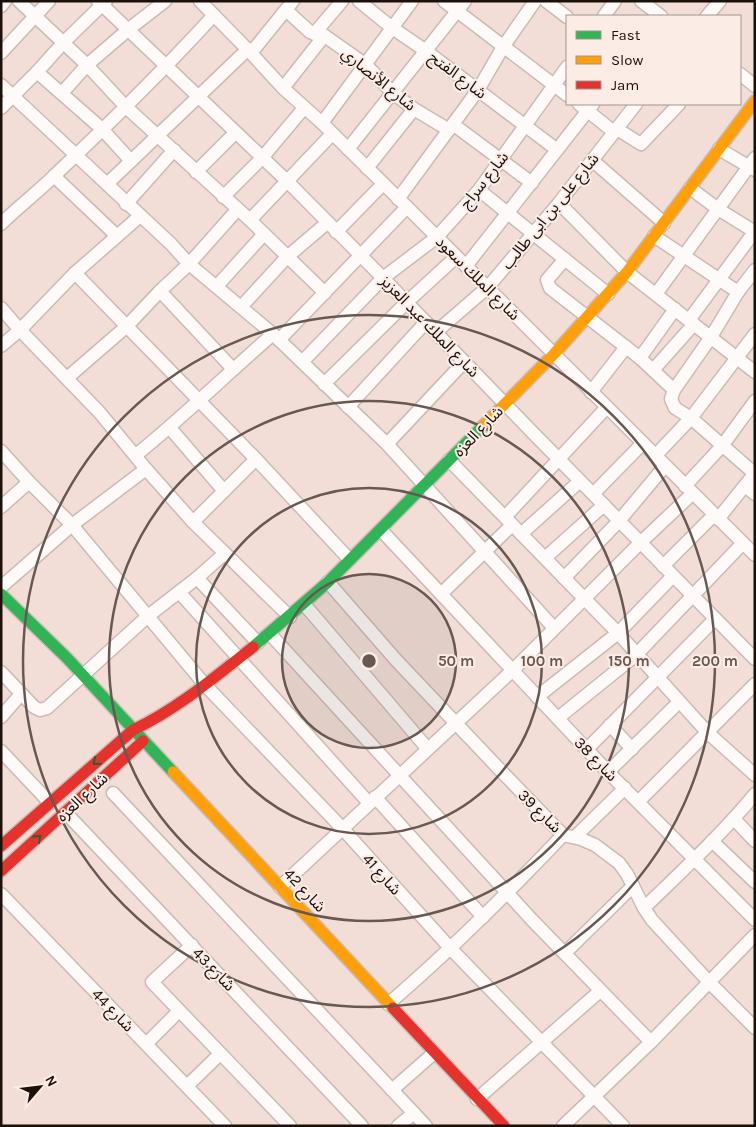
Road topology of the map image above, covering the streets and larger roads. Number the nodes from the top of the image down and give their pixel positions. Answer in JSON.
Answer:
{"nodes":[{"id":1,"x":5,"y":1,"type":"edge"},
{"id":2,"x":19,"y":1,"type":"edge"},
{"id":3,"x":49,"y":1,"type":"edge"},
{"id":4,"x":165,"y":1,"type":"edge"},
{"id":5,"x":200,"y":1,"type":"edge"},
{"id":6,"x":342,"y":1,"type":"edge"},
{"id":7,"x":359,"y":1,"type":"edge"},
{"id":8,"x":412,"y":1,"type":"edge"},
{"id":9,"x":444,"y":1,"type":"edge"},
{"id":10,"x":535,"y":1,"type":"edge"},
{"id":11,"x":546,"y":1,"type":"edge"},
{"id":12,"x":641,"y":1,"type":"edge"},
{"id":13,"x":720,"y":1,"type":"edge"},
{"id":14,"x":102,"y":2,"type":"edge"},
{"id":15,"x":1,"y":6,"type":"edge"},
{"id":16,"x":289,"y":6,"type":"edge"},
{"id":17,"x":461,"y":6,"type":"edge"},
{"id":18,"x":214,"y":15,"type":"junction"},
{"id":19,"x":660,"y":15,"type":"edge"},
{"id":20,"x":708,"y":15,"type":"edge"},
{"id":21,"x":36,"y":16,"type":"junction"},
{"id":22,"x":566,"y":16,"type":"edge"},
{"id":23,"x":391,"y":27,"type":"junction"},
{"id":24,"x":129,"y":29,"type":"junction"},
{"id":25,"x":319,"y":35,"type":"junction"},
{"id":26,"x":63,"y":43,"type":"junction"},
{"id":27,"x":504,"y":47,"type":"junction"},
{"id":28,"x":249,"y":51,"type":"junction"},
{"id":29,"x":426,"y":51,"type":"junction"},
{"id":30,"x":1,"y":53,"type":"edge"},
{"id":31,"x":87,"y":65,"type":"junction"},
{"id":32,"x":366,"y":65,"type":"junction"},
{"id":33,"x":167,"y":66,"type":"junction"},
{"id":34,"x":566,"y":68,"type":"edge"},
{"id":35,"x":37,"y":72,"type":"junction"},
{"id":36,"x":741,"y":75,"type":"edge"},
{"id":37,"x":1,"y":85,"type":"edge"},
{"id":38,"x":554,"y":85,"type":"junction"},
{"id":39,"x":755,"y":86,"type":"edge"},
{"id":40,"x":283,"y":88,"type":"junction"},
{"id":41,"x":478,"y":90,"type":"junction"},
{"id":42,"x":62,"y":93,"type":"junction"},
{"id":43,"x":393,"y":93,"type":"junction"},
{"id":44,"x":566,"y":94,"type":"edge"},
{"id":45,"x":13,"y":96,"type":"junction"},
{"id":46,"x":199,"y":97,"type":"junction"},
{"id":47,"x":635,"y":105,"type":"edge"},
{"id":48,"x":678,"y":105,"type":"edge"},
{"id":49,"x":587,"y":106,"type":"edge"},
{"id":50,"x":126,"y":107,"type":"junction"},
{"id":51,"x":1,"y":108,"type":"edge"},
{"id":52,"x":304,"y":108,"type":"junction"},
{"id":53,"x":752,"y":108,"type":"edge"},
{"id":54,"x":414,"y":109,"type":"junction"},
{"id":55,"x":322,"y":123,"type":"junction"},
{"id":56,"x":452,"y":127,"type":"junction"},
{"id":57,"x":525,"y":127,"type":"junction"},
{"id":58,"x":102,"y":130,"type":"junction"},
{"id":59,"x":616,"y":130,"type":"junction"},
{"id":60,"x":235,"y":133,"type":"junction"},
{"id":61,"x":332,"y":134,"type":"junction"},
{"id":62,"x":158,"y":135,"type":"junction"},
{"id":63,"x":348,"y":149,"type":"junction"},
{"id":64,"x":556,"y":149,"type":"junction"},
{"id":65,"x":718,"y":149,"type":"junction"},
{"id":66,"x":174,"y":150,"type":"junction"},
{"id":67,"x":76,"y":154,"type":"junction"},
{"id":68,"x":262,"y":158,"type":"junction"},
{"id":69,"x":501,"y":159,"type":"junction"},
{"id":70,"x":131,"y":160,"type":"junction"},
{"id":71,"x":592,"y":160,"type":"junction"},
{"id":72,"x":753,"y":164,"type":"edge"},
{"id":73,"x":367,"y":168,"type":"junction"},
{"id":74,"x":196,"y":172,"type":"junction"},
{"id":75,"x":54,"y":176,"type":"junction"},
{"id":76,"x":287,"y":181,"type":"junction"},
{"id":77,"x":532,"y":183,"type":"junction"},
{"id":78,"x":107,"y":184,"type":"junction"},
{"id":79,"x":383,"y":184,"type":"junction"},
{"id":80,"x":690,"y":188,"type":"junction"},
{"id":81,"x":479,"y":190,"type":"junction"},
{"id":82,"x":223,"y":197,"type":"junction"},
{"id":83,"x":403,"y":203,"type":"junction"},
{"id":84,"x":559,"y":203,"type":"junction"},
{"id":85,"x":126,"y":204,"type":"junction"},
{"id":86,"x":718,"y":209,"type":"junction"},
{"id":87,"x":237,"y":210,"type":"junction"},
{"id":88,"x":508,"y":213,"type":"junction"},
{"id":89,"x":140,"y":216,"type":"junction"},
{"id":90,"x":250,"y":220,"type":"junction"},
{"id":91,"x":2,"y":222,"type":"edge"},
{"id":92,"x":664,"y":223,"type":"junction"},
{"id":93,"x":332,"y":227,"type":"junction"},
{"id":94,"x":755,"y":232,"type":"edge"},
{"id":95,"x":533,"y":233,"type":"junction"},
{"id":96,"x":264,"y":234,"type":"junction"},
{"id":97,"x":117,"y":236,"type":"junction"},
{"id":98,"x":654,"y":236,"type":"junction"},
{"id":99,"x":437,"y":237,"type":"junction"},
{"id":100,"x":683,"y":255,"type":"junction"},
{"id":101,"x":360,"y":256,"type":"junction"},
{"id":102,"x":287,"y":257,"type":"junction"},
{"id":103,"x":456,"y":257,"type":"junction"},
{"id":104,"x":565,"y":259,"type":"junction"},
{"id":105,"x":189,"y":264,"type":"junction"},
{"id":106,"x":466,"y":266,"type":"junction"},
{"id":107,"x":755,"y":270,"type":"edge"},
{"id":108,"x":627,"y":272,"type":"junction"},
{"id":109,"x":75,"y":273,"type":"junction"},
{"id":110,"x":383,"y":278,"type":"junction"},
{"id":111,"x":718,"y":279,"type":"junction"},
{"id":112,"x":217,"y":286,"type":"junction"},
{"id":113,"x":488,"y":287,"type":"junction"},
{"id":114,"x":160,"y":291,"type":"junction"},
{"id":115,"x":738,"y":292,"type":"junction"},
{"id":116,"x":325,"y":293,"type":"junction"},
{"id":117,"x":608,"y":294,"type":"junction"},
{"id":118,"x":656,"y":294,"type":"junction"},
{"id":119,"x":407,"y":302,"type":"junction"},
{"id":120,"x":241,"y":307,"type":"junction"},
{"id":121,"x":1,"y":308,"type":"edge"},
{"id":122,"x":675,"y":309,"type":"junction"},
{"id":123,"x":587,"y":317,"type":"junction"},
{"id":124,"x":426,"y":322,"type":"junction"},
{"id":125,"x":691,"y":322,"type":"junction"},
{"id":126,"x":127,"y":326,"type":"junction"},
{"id":127,"x":20,"y":330,"type":"junction"},
{"id":128,"x":436,"y":332,"type":"junction"},
{"id":129,"x":755,"y":334,"type":"edge"},
{"id":130,"x":276,"y":337,"type":"junction"},
{"id":131,"x":711,"y":337,"type":"junction"},
{"id":132,"x":1,"y":346,"type":"edge"},
{"id":133,"x":626,"y":346,"type":"junction"},
{"id":134,"x":554,"y":354,"type":"junction"},
{"id":135,"x":640,"y":358,"type":"junction"},
{"id":136,"x":737,"y":358,"type":"junction"},
{"id":137,"x":302,"y":362,"type":"junction"},
{"id":138,"x":464,"y":362,"type":"junction"},
{"id":139,"x":233,"y":369,"type":"junction"},
{"id":140,"x":654,"y":369,"type":"junction"},
{"id":141,"x":755,"y":372,"type":"edge"},
{"id":142,"x":67,"y":378,"type":"junction"},
{"id":143,"x":324,"y":384,"type":"junction"},
{"id":144,"x":674,"y":390,"type":"junction"},
{"id":145,"x":591,"y":392,"type":"junction"},
{"id":146,"x":198,"y":400,"type":"junction"},
{"id":147,"x":755,"y":401,"type":"edge"},
{"id":148,"x":504,"y":403,"type":"junction"},
{"id":149,"x":348,"y":406,"type":"junction"},
{"id":150,"x":607,"y":407,"type":"junction"},
{"id":151,"x":691,"y":418,"type":"junction"},
{"id":152,"x":170,"y":428,"type":"junction"},
{"id":153,"x":643,"y":443,"type":"junction"},
{"id":154,"x":387,"y":444,"type":"junction"},
{"id":155,"x":722,"y":446,"type":"junction"},
{"id":156,"x":1,"y":451,"type":"edge"},
{"id":157,"x":136,"y":455,"type":"junction"},
{"id":158,"x":655,"y":456,"type":"junction"},
{"id":159,"x":256,"y":459,"type":"junction"},
{"id":160,"x":558,"y":459,"type":"junction"},
{"id":161,"x":450,"y":460,"type":"junction"},
{"id":162,"x":665,"y":466,"type":"junction"},
{"id":163,"x":146,"y":469,"type":"junction"},
{"id":164,"x":755,"y":473,"type":"edge"},
{"id":165,"x":580,"y":481,"type":"junction"},
{"id":166,"x":29,"y":482,"type":"junction"},
{"id":167,"x":425,"y":486,"type":"junction"},
{"id":168,"x":689,"y":490,"type":"junction"},
{"id":169,"x":750,"y":490,"type":"edge"},
{"id":170,"x":224,"y":491,"type":"junction"},
{"id":171,"x":593,"y":494,"type":"junction"},
{"id":172,"x":604,"y":505,"type":"junction"},
{"id":173,"x":1,"y":507,"type":"edge"},
{"id":174,"x":716,"y":517,"type":"junction"},
{"id":175,"x":619,"y":521,"type":"junction"},
{"id":176,"x":192,"y":522,"type":"junction"},
{"id":177,"x":72,"y":525,"type":"junction"},
{"id":178,"x":513,"y":525,"type":"junction"},
{"id":179,"x":381,"y":530,"type":"junction"},
{"id":180,"x":640,"y":543,"type":"junction"},
{"id":181,"x":743,"y":543,"type":"junction"},
{"id":182,"x":486,"y":551,"type":"junction"},
{"id":183,"x":754,"y":553,"type":"edge"},
{"id":184,"x":224,"y":554,"type":"junction"},
{"id":185,"x":545,"y":558,"type":"junction"},
{"id":186,"x":349,"y":559,"type":"junction"},
{"id":187,"x":663,"y":566,"type":"junction"},
{"id":188,"x":673,"y":576,"type":"junction"},
{"id":189,"x":197,"y":578,"type":"junction"},
{"id":190,"x":564,"y":578,"type":"junction"},
{"id":191,"x":328,"y":582,"type":"junction"},
{"id":192,"x":1,"y":587,"type":"edge"},
{"id":193,"x":179,"y":592,"type":"junction"},
{"id":194,"x":1,"y":594,"type":"edge"},
{"id":195,"x":441,"y":594,"type":"junction"},
{"id":196,"x":692,"y":596,"type":"junction"},
{"id":197,"x":584,"y":598,"type":"junction"},
{"id":198,"x":304,"y":604,"type":"junction"},
{"id":199,"x":148,"y":616,"type":"junction"},
{"id":200,"x":290,"y":617,"type":"junction"},
{"id":201,"x":715,"y":619,"type":"junction"},
{"id":202,"x":554,"y":628,"type":"junction"},
{"id":203,"x":618,"y":633,"type":"junction"},
{"id":204,"x":270,"y":634,"type":"junction"},
{"id":205,"x":258,"y":644,"type":"junction"},
{"id":206,"x":636,"y":654,"type":"junction"},
{"id":207,"x":238,"y":659,"type":"junction"},
{"id":208,"x":755,"y":659,"type":"edge"},
{"id":209,"x":512,"y":670,"type":"junction"},
{"id":210,"x":1,"y":672,"type":"edge"},
{"id":211,"x":82,"y":676,"type":"junction"},
{"id":212,"x":658,"y":677,"type":"junction"},
{"id":213,"x":755,"y":684,"type":"edge"},
{"id":214,"x":204,"y":685,"type":"junction"},
{"id":215,"x":21,"y":694,"type":"junction"},
{"id":216,"x":537,"y":697,"type":"junction"},
{"id":217,"x":679,"y":702,"type":"junction"},
{"id":218,"x":1,"y":717,"type":"edge"},
{"id":219,"x":158,"y":718,"type":"junction"},
{"id":220,"x":558,"y":718,"type":"junction"},
{"id":221,"x":455,"y":722,"type":"junction"},
{"id":222,"x":610,"y":725,"type":"junction"},
{"id":223,"x":133,"y":730,"type":"junction"},
{"id":224,"x":707,"y":732,"type":"junction"},
{"id":225,"x":143,"y":741,"type":"junction"},
{"id":226,"x":427,"y":748,"type":"junction"},
{"id":227,"x":586,"y":749,"type":"junction"},
{"id":228,"x":632,"y":749,"type":"junction"},
{"id":229,"x":1,"y":751,"type":"edge"},
{"id":230,"x":608,"y":772,"type":"junction"},
{"id":231,"x":399,"y":775,"type":"junction"},
{"id":232,"x":755,"y":775,"type":"edge"},
{"id":233,"x":624,"y":788,"type":"junction"},
{"id":234,"x":113,"y":793,"type":"dead end"},
{"id":235,"x":755,"y":794,"type":"edge"},
{"id":236,"x":372,"y":800,"type":"junction"},
{"id":237,"x":638,"y":802,"type":"junction"},
{"id":238,"x":50,"y":803,"type":"junction"},
{"id":239,"x":66,"y":813,"type":"junction"},
{"id":240,"x":734,"y":819,"type":"junction"},
{"id":241,"x":342,"y":828,"type":"junction"},
{"id":242,"x":569,"y":836,"type":"junction"},
{"id":243,"x":4,"y":839,"type":"edge"},
{"id":244,"x":712,"y":841,"type":"junction"},
{"id":245,"x":755,"y":841,"type":"edge"},
{"id":246,"x":695,"y":859,"type":"junction"},
{"id":247,"x":1,"y":871,"type":"edge"},
{"id":248,"x":755,"y":882,"type":"edge"},
{"id":249,"x":634,"y":886,"type":"junction"},
{"id":250,"x":280,"y":887,"type":"junction"},
{"id":251,"x":1,"y":894,"type":"edge"},
{"id":252,"x":508,"y":894,"type":"junction"},
{"id":253,"x":644,"y":908,"type":"junction"},
{"id":254,"x":483,"y":917,"type":"junction"},
{"id":255,"x":755,"y":920,"type":"edge"},
{"id":256,"x":755,"y":935,"type":"edge"},
{"id":257,"x":192,"y":945,"type":"junction"},
{"id":258,"x":450,"y":949,"type":"junction"},
{"id":259,"x":565,"y":953,"type":"junction"},
{"id":260,"x":709,"y":982,"type":"junction"},
{"id":261,"x":600,"y":991,"type":"junction"},
{"id":262,"x":388,"y":1004,"type":"junction"},
{"id":263,"x":179,"y":1011,"type":"junction"},
{"id":264,"x":754,"y":1026,"type":"edge"},
{"id":265,"x":651,"y":1042,"type":"junction"},
{"id":266,"x":542,"y":1043,"type":"junction"},
{"id":267,"x":146,"y":1044,"type":"junction"},
{"id":268,"x":434,"y":1053,"type":"junction"},
{"id":269,"x":220,"y":1054,"type":"junction"},
{"id":270,"x":187,"y":1086,"type":"junction"},
{"id":271,"x":392,"y":1090,"type":"junction"},
{"id":272,"x":594,"y":1096,"type":"junction"},
{"id":273,"x":477,"y":1099,"type":"junction"},
{"id":274,"x":414,"y":1113,"type":"junction"},
{"id":275,"x":226,"y":1126,"type":"edge"},
{"id":276,"x":290,"y":1126,"type":"edge"},
{"id":277,"x":362,"y":1126,"type":"edge"},
{"id":278,"x":398,"y":1126,"type":"edge"},
{"id":279,"x":426,"y":1126,"type":"edge"},
{"id":280,"x":504,"y":1126,"type":"edge"},
{"id":281,"x":563,"y":1126,"type":"edge"},
{"id":282,"x":623,"y":1126,"type":"edge"}],
"edges":[{"from":1,"to":15,"type":"street"},
{"from":2,"to":21,"type":"street"},
{"from":3,"to":21,"type":"street"},
{"from":4,"to":24,"type":"street"},
{"from":5,"to":18,"type":"street","name":"شارع الملك سعود"},
{"from":6,"to":25,"type":"street"},
{"from":7,"to":23,"type":"street","name":"شارع الفتح"},
{"from":8,"to":23,"type":"street"},
{"from":9,"to":17,"type":"street"},
{"from":10,"to":27,"type":"street"},
{"from":11,"to":22,"type":"street"},
{"from":12,"to":19,"type":"street"},
{"from":13,"to":20,"type":"street"},
{"from":14,"to":24,"type":"street","name":"شارع الملك عبد العزيز"},
{"from":14,"to":26,"type":"street"},
{"from":16,"to":25,"type":"street","name":"شارع الأنصاري"},
{"from":16,"to":28,"type":"street"},
{"from":17,"to":27,"type":"street"},
{"from":17,"to":29,"type":"street"},
{"from":18,"to":28,"type":"street","name":"شارع الملك سعود"},
{"from":18,"to":33,"type":"street"},
{"from":21,"to":26,"type":"street"},
{"from":21,"to":30,"type":"street"},
{"from":23,"to":29,"type":"street","name":"شارع الفتح"},
{"from":23,"to":32,"type":"street"},
{"from":24,"to":31,"type":"street"},
{"from":24,"to":33,"type":"street","name":"شارع الملك عبد العزيز"},
{"from":25,"to":32,"type":"street","name":"شارع الأنصاري"},
{"from":25,"to":40,"type":"street"},
{"from":26,"to":31,"type":"street"},
{"from":26,"to":35,"type":"street"},
{"from":27,"to":38,"type":"street"},
{"from":27,"to":41,"type":"street"},
{"from":28,"to":40,"type":"street","name":"شارع الملك سعود"},
{"from":28,"to":46,"type":"street"},
{"from":29,"to":41,"type":"street","name":"شارع الفتح"},
{"from":29,"to":43,"type":"street"},
{"from":31,"to":42,"type":"street"},
{"from":31,"to":50,"type":"street"},
{"from":32,"to":43,"type":"street","name":"شارع الأنصاري"},
{"from":32,"to":55,"type":"street"},
{"from":33,"to":46,"type":"street","name":"شارع الملك عبد العزيز"},
{"from":33,"to":50,"type":"street"},
{"from":34,"to":38,"type":"street","name":"شارع سراج"},
{"from":35,"to":42,"type":"street"},
{"from":35,"to":45,"type":"street"},
{"from":36,"to":39,"type":"street"},
{"from":37,"to":45,"type":"street"},
{"from":38,"to":44,"type":"street"},
{"from":38,"to":57,"type":"street","name":"شارع سراج"},
{"from":40,"to":52,"type":"street","name":"شارع الملك سعود"},
{"from":41,"to":56,"type":"street"},
{"from":41,"to":57,"type":"street","name":"شارع الفتح"},
{"from":42,"to":58,"type":"street"},
{"from":43,"to":54,"type":"street","name":"شارع الأنصاري"},
{"from":43,"to":63,"type":"street"},
{"from":45,"to":51,"type":"street"},
{"from":45,"to":67,"type":"street"},
{"from":46,"to":60,"type":"street","name":"شارع الملك عبد العزيز"},
{"from":46,"to":62,"type":"street"},
{"from":47,"to":59,"type":"street","name":"شارع على بن ابى طالب"},
{"from":48,"to":59,"type":"street"},
{"from":49,"to":59,"type":"street"},
{"from":49,"to":64,"type":"street"},
{"from":50,"to":58,"type":"street"},
{"from":50,"to":62,"type":"street"},
{"from":52,"to":55,"type":"street","name":"شارع الملك سعود"},
{"from":52,"to":68,"type":"street"},
{"from":53,"to":65,"type":"street","name":"شارع العزه"},
{"from":54,"to":56,"type":"street","name":"شارع الأنصاري"},
{"from":54,"to":73,"type":"street"},
{"from":55,"to":61,"type":"street","name":"شارع الملك سعود"},
{"from":56,"to":69,"type":"street","name":"شارع الأنصاري"},
{"from":56,"to":83,"type":"street"},
{"from":57,"to":64,"type":"street","name":"شارع الفتح"},
{"from":57,"to":69,"type":"street","name":"شارع سراج"},
{"from":58,"to":67,"type":"street"},
{"from":58,"to":70,"type":"street"},
{"from":59,"to":71,"type":"street","name":"شارع على بن ابى طالب"},
{"from":60,"to":68,"type":"street","name":"شارع الملك عبد العزيز"},
{"from":60,"to":74,"type":"street"},
{"from":61,"to":63,"type":"street","name":"شارع الملك سعود"},
{"from":61,"to":76,"type":"street"},
{"from":62,"to":66,"type":"street"},
{"from":62,"to":70,"type":"street"},
{"from":63,"to":73,"type":"street","name":"شارع الملك سعود"},
{"from":64,"to":77,"type":"street"},
{"from":65,"to":72,"type":"street"},
{"from":65,"to":80,"type":"street","name":"شارع العزه"},
{"from":66,"to":74,"type":"street"},
{"from":66,"to":85,"type":"street"},
{"from":67,"to":75,"type":"street"},
{"from":67,"to":78,"type":"street"},
{"from":68,"to":76,"type":"street","name":"شارع الملك عبد العزيز"},
{"from":68,"to":82,"type":"street"},
{"from":69,"to":77,"type":"street","name":"شارع الأنصاري"},
{"from":69,"to":81,"type":"street","name":"شارع سراج"},
{"from":70,"to":78,"type":"street"},
{"from":71,"to":84,"type":"street","name":"شارع على بن ابى طالب"},
{"from":71,"to":92,"type":"street"},
{"from":72,"to":86,"type":"street"},
{"from":73,"to":79,"type":"street","name":"شارع الملك سعود"},
{"from":74,"to":82,"type":"street"},
{"from":75,"to":91,"type":"street"},
{"from":75,"to":97,"type":"street"},
{"from":76,"to":90,"type":"street"},
{"from":76,"to":93,"type":"street","name":"شارع الملك عبد العزيز"},
{"from":77,"to":88,"type":"street"},
{"from":78,"to":85,"type":"street"},
{"from":79,"to":83,"type":"street","name":"شارع الملك سعود"},
{"from":79,"to":93,"type":"street"},
{"from":80,"to":86,"type":"street"},
{"from":80,"to":92,"type":"street","name":"شارع العزه"},
{"from":81,"to":88,"type":"street"},
{"from":81,"to":99,"type":"street","name":"شارع سراج"},
{"from":82,"to":87,"type":"street"},
{"from":83,"to":99,"type":"street","name":"شارع الملك سعود"},
{"from":83,"to":101,"type":"street"},
{"from":84,"to":95,"type":"street","name":"شارع على بن ابى طالب"},
{"from":84,"to":108,"type":"street"},
{"from":85,"to":89,"type":"street"},
{"from":86,"to":94,"type":"street"},
{"from":86,"to":100,"type":"street"},
{"from":87,"to":90,"type":"street"},
{"from":87,"to":105,"type":"street"},
{"from":88,"to":95,"type":"street"},
{"from":88,"to":106,"type":"street"},
{"from":89,"to":97,"type":"street"},
{"from":89,"to":105,"type":"street"},
{"from":90,"to":96,"type":"street"},
{"from":92,"to":98,"type":"street","name":"شارع العزه"},
{"from":93,"to":101,"type":"street","name":"شارع الملك عبد العزيز"},
{"from":93,"to":102,"type":"street"},
{"from":94,"to":111,"type":"street"},
{"from":95,"to":104,"type":"street"},
{"from":95,"to":113,"type":"street","name":"شارع على بن ابى طالب"},
{"from":96,"to":102,"type":"street"},
{"from":96,"to":112,"type":"street"},
{"from":97,"to":109,"type":"street"},
{"from":98,"to":100,"type":"street"},
{"from":98,"to":108,"type":"street","name":"شارع العزه"},
{"from":99,"to":103,"type":"street","name":"شارع الملك سعود"},
{"from":99,"to":110,"type":"street","name":"شارع سراج"},
{"from":100,"to":111,"type":"street"},
{"from":100,"to":118,"type":"street"},
{"from":101,"to":110,"type":"street","name":"شارع الملك عبد العزيز"},
{"from":101,"to":116,"type":"street"},
{"from":102,"to":116,"type":"street"},
{"from":102,"to":120,"type":"street"},
{"from":103,"to":106,"type":"street","name":"شارع الملك سعود"},
{"from":103,"to":119,"type":"street"},
{"from":104,"to":117,"type":"street"},
{"from":104,"to":123,"type":"street"},
{"from":105,"to":112,"type":"street"},
{"from":105,"to":114,"type":"street"},
{"from":106,"to":113,"type":"street","name":"شارع الملك سعود"},
{"from":107,"to":115,"type":"street"},
{"from":108,"to":117,"type":"street","name":"شارع العزه"},
{"from":108,"to":118,"type":"street"},
{"from":109,"to":126,"type":"street"},
{"from":109,"to":127,"type":"street"},
{"from":110,"to":119,"type":"street","name":"شارع الملك عبد العزيز"},
{"from":110,"to":137,"type":"street","name":"شارع سراج"},
{"from":111,"to":115,"type":"street"},
{"from":111,"to":125,"type":"street"},
{"from":112,"to":120,"type":"street"},
{"from":113,"to":128,"type":"street","name":"شارع على بن ابى طالب"},
{"from":113,"to":134,"type":"street","name":"شارع الملك سعود"},
{"from":114,"to":126,"type":"street"},
{"from":114,"to":139,"type":"street"},
{"from":115,"to":131,"type":"street"},
{"from":116,"to":130,"type":"street"},
{"from":117,"to":123,"type":"street","name":"شارع العزه"},
{"from":118,"to":122,"type":"street"},
{"from":119,"to":124,"type":"street","name":"شارع الملك عبد العزيز"},
{"from":119,"to":143,"type":"street"},
{"from":120,"to":130,"type":"street"},
{"from":121,"to":127,"type":"street"},
{"from":122,"to":125,"type":"street"},
{"from":122,"to":135,"type":"street"},
{"from":123,"to":133,"type":"street"},
{"from":123,"to":134,"type":"street","name":"شارع العزه"},
{"from":124,"to":128,"type":"street","name":"شارع الملك عبد العزيز"},
{"from":124,"to":149,"type":"street"},
{"from":125,"to":131,"type":"street"},
{"from":125,"to":140,"type":"street"},
{"from":126,"to":142,"type":"street"},
{"from":126,"to":146,"type":"street"},
{"from":127,"to":132,"type":"street"},
{"from":127,"to":142,"type":"street"},
{"from":128,"to":138,"type":"street","name":"شارع الملك عبد العزيز"},
{"from":129,"to":136,"type":"street"},
{"from":130,"to":137,"type":"street"},
{"from":130,"to":139,"type":"street"},
{"from":131,"to":136,"type":"street"},
{"from":131,"to":144,"type":"street"},
{"from":133,"to":135,"type":"street"},
{"from":133,"to":145,"type":"street"},
{"from":134,"to":145,"type":"street","name":"شارع الملك سعود"},
{"from":134,"to":148,"type":"street","name":"شارع العزه"},
{"from":135,"to":140,"type":"street"},
{"from":136,"to":141,"type":"street"},
{"from":136,"to":151,"type":"street"},
{"from":137,"to":143,"type":"street"},
{"from":138,"to":148,"type":"street","name":"شارع الملك عبد العزيز"},
{"from":138,"to":154,"type":"street"},
{"from":139,"to":146,"type":"street"},
{"from":140,"to":144,"type":"street"},
{"from":142,"to":157,"type":"street"},
{"from":143,"to":149,"type":"street"},
{"from":144,"to":151,"type":"street"},
{"from":145,"to":150,"type":"street","name":"شارع الملك سعود"},
{"from":146,"to":152,"type":"street"},
{"from":146,"to":159,"type":"street"},
{"from":147,"to":155,"type":"street"},
{"from":148,"to":160,"type":"street","name":"شارع الملك عبد العزيز"},
{"from":148,"to":161,"type":"street","name":"شارع العزه"},
{"from":149,"to":154,"type":"street"},
{"from":150,"to":153,"type":"street","name":"شارع الملك سعود"},
{"from":150,"to":160,"type":"street"},
{"from":151,"to":155,"type":"street"},
{"from":151,"to":158,"type":"street"},
{"from":152,"to":157,"type":"street"},
{"from":152,"to":170,"type":"street"},
{"from":153,"to":158,"type":"street","name":"شارع الملك سعود"},
{"from":153,"to":171,"type":"street"},
{"from":154,"to":167,"type":"street"},
{"from":155,"to":164,"type":"street"},
{"from":155,"to":168,"type":"street"},
{"from":156,"to":166,"type":"street","name":"شارع 41"},
{"from":157,"to":163,"type":"street"},
{"from":158,"to":162,"type":"street","name":"شارع الملك سعود"},
{"from":159,"to":170,"type":"street"},
{"from":159,"to":186,"type":"street"},
{"from":160,"to":165,"type":"street","name":"شارع الملك عبد العزيز"},
{"from":160,"to":178,"type":"street"},
{"from":161,"to":167,"type":"street","name":"شارع العزه"},
{"from":161,"to":178,"type":"street"},
{"from":162,"to":168,"type":"street","name":"شارع الملك سعود"},
{"from":162,"to":175,"type":"street"},
{"from":163,"to":176,"type":"street"},
{"from":163,"to":177,"type":"street"},
{"from":164,"to":169,"type":"street"},
{"from":165,"to":171,"type":"street","name":"شارع الملك عبد العزيز"},
{"from":165,"to":178,"type":"street"},
{"from":166,"to":173,"type":"street"},
{"from":166,"to":177,"type":"street","name":"شارع 41"},
{"from":167,"to":179,"type":"street","name":"شارع العزه"},
{"from":167,"to":182,"type":"street"},
{"from":168,"to":174,"type":"street","name":"شارع الملك سعود"},
{"from":168,"to":180,"type":"street"},
{"from":169,"to":174,"type":"street"},
{"from":170,"to":176,"type":"street"},
{"from":171,"to":172,"type":"street","name":"شارع الملك عبد العزيز"},
{"from":172,"to":175,"type":"street","name":"شارع الملك عبد العزيز"},
{"from":172,"to":185,"type":"street"},
{"from":174,"to":181,"type":"street","name":"شارع الملك سعود"},
{"from":174,"to":187,"type":"street"},
{"from":175,"to":180,"type":"street","name":"شارع الملك عبد العزيز"},
{"from":175,"to":190,"type":"street"},
{"from":176,"to":184,"type":"street"},
{"from":177,"to":192,"type":"street"},
{"from":177,"to":199,"type":"street","name":"شارع 41"},
{"from":178,"to":182,"type":"street"},
{"from":178,"to":185,"type":"street"},
{"from":179,"to":186,"type":"street","name":"شارع العزه"},
{"from":179,"to":195,"type":"street","name":"شارع 38"},
{"from":180,"to":187,"type":"street","name":"شارع الملك عبد العزيز"},
{"from":180,"to":197,"type":"street"},
{"from":181,"to":183,"type":"street","name":"شارع الملك سعود"},
{"from":181,"to":196,"type":"street"},
{"from":182,"to":195,"type":"street"},
{"from":182,"to":202,"type":"street"},
{"from":184,"to":189,"type":"street"},
{"from":184,"to":200,"type":"street"},
{"from":185,"to":190,"type":"street"},
{"from":186,"to":191,"type":"street","name":"شارع العزه"},
{"from":187,"to":188,"type":"street","name":"شارع الملك عبد العزيز"},
{"from":188,"to":196,"type":"street","name":"شارع الملك عبد العزيز"},
{"from":188,"to":203,"type":"street"},
{"from":189,"to":193,"type":"street"},
{"from":189,"to":205,"type":"street"},
{"from":190,"to":197,"type":"street"},
{"from":191,"to":198,"type":"street","name":"شارع العزه"},
{"from":191,"to":221,"type":"street","name":"شارع 39"},
{"from":193,"to":199,"type":"street"},
{"from":193,"to":207,"type":"street"},
{"from":194,"to":211,"type":"street","name":"شارع 42"},
{"from":195,"to":209,"type":"street","name":"شارع 38"},
{"from":196,"to":201,"type":"street","name":"شارع الملك عبد العزيز"},
{"from":196,"to":206,"type":"street"},
{"from":197,"to":202,"type":"street"},
{"from":197,"to":203,"type":"street"},
{"from":198,"to":200,"type":"street","name":"شارع العزه"},
{"from":198,"to":226,"type":"street"},
{"from":199,"to":211,"type":"street"},
{"from":199,"to":214,"type":"street","name":"شارع 41"},
{"from":200,"to":204,"type":"street","name":"شارع العزه"},
{"from":201,"to":208,"type":"street","name":"شارع الملك عبد العزيز"},
{"from":201,"to":212,"type":"street"},
{"from":202,"to":209,"type":"street"},
{"from":203,"to":206,"type":"street"},
{"from":203,"to":216,"type":"street"},
{"from":204,"to":205,"type":"street","name":"شارع العزه"},
{"from":204,"to":231,"type":"street"},
{"from":205,"to":207,"type":"street","name":"شارع العزه"},
{"from":206,"to":212,"type":"street"},
{"from":206,"to":220,"type":"street"},
{"from":207,"to":214,"type":"street","name":"شارع العزه"},
{"from":207,"to":236,"type":"street"},
{"from":209,"to":216,"type":"street","name":"شارع 38"},
{"from":209,"to":221,"type":"street"},
{"from":210,"to":215,"type":"street"},
{"from":211,"to":215,"type":"street"},
{"from":211,"to":223,"type":"street","name":"شارع 42"},
{"from":212,"to":217,"type":"street"},
{"from":212,"to":222,"type":"street"},
{"from":213,"to":224,"type":"street"},
{"from":214,"to":219,"type":"street","name":"شارع العزه"},
{"from":214,"to":241,"type":"street","name":"شارع 41"},
{"from":215,"to":218,"type":"street"},
{"from":216,"to":220,"type":"street","name":"شارع 38"},
{"from":217,"to":224,"type":"street"},
{"from":217,"to":228,"type":"street"},
{"from":219,"to":223,"type":"street","name":"شارع العزه"},
{"from":219,"to":225,"type":"street","name":"شارع العزه"},
{"from":220,"to":227,"type":"street","name":"شارع 38"},
{"from":221,"to":226,"type":"street"},
{"from":221,"to":242,"type":"street","name":"شارع 39"},
{"from":222,"to":227,"type":"street"},
{"from":222,"to":228,"type":"street"},
{"from":223,"to":225,"type":"street","name":"شارع 42"},
{"from":223,"to":238,"type":"street","name":"شارع العزه","one_way":true},
{"from":224,"to":232,"type":"street"},
{"from":224,"to":237,"type":"street"},
{"from":225,"to":239,"type":"street","name":"شارع العزه"},
{"from":225,"to":250,"type":"street","name":"شارع 42"},
{"from":226,"to":231,"type":"street"},
{"from":227,"to":230,"type":"street","name":"شارع 38"},
{"from":228,"to":230,"type":"street"},
{"from":229,"to":238,"type":"street"},
{"from":230,"to":233,"type":"street","name":"شارع 38"},
{"from":231,"to":236,"type":"street"},
{"from":231,"to":252,"type":"street"},
{"from":233,"to":237,"type":"street","name":"شارع 38"},
{"from":233,"to":242,"type":"street"},
{"from":234,"to":271,"type":"street"},
{"from":235,"to":240,"type":"street"},
{"from":236,"to":241,"type":"street"},
{"from":236,"to":254,"type":"street"},
{"from":237,"to":246,"type":"street","name":"شارع 38"},
{"from":238,"to":243,"type":"street","name":"شارع العزه"},
{"from":247,"to":239,"type":"street","name":"شارع العزه","one_way":true},
{"from":239,"to":257,"type":"street","name":"شارع 43"},
{"from":240,"to":244,"type":"street"},
{"from":240,"to":245,"type":"street"},
{"from":241,"to":250,"type":"street"},
{"from":241,"to":258,"type":"street","name":"شارع 41"},
{"from":242,"to":249,"type":"street","name":"شارع 39"},
{"from":242,"to":252,"type":"street"},
{"from":244,"to":246,"type":"street"},
{"from":244,"to":248,"type":"street"},
{"from":246,"to":253,"type":"street"},
{"from":246,"to":255,"type":"street","name":"شارع 38"},
{"from":249,"to":253,"type":"street","name":"شارع 39"},
{"from":249,"to":259,"type":"street"},
{"from":250,"to":262,"type":"street","name":"شارع 42"},
{"from":251,"to":267,"type":"street","name":"شارع 44"},
{"from":252,"to":254,"type":"street"},
{"from":252,"to":259,"type":"street"},
{"from":253,"to":260,"type":"street","name":"شارع 39"},
{"from":254,"to":258,"type":"street"},
{"from":256,"to":260,"type":"street"},
{"from":257,"to":263,"type":"street"},
{"from":257,"to":277,"type":"street","name":"شارع 43"},
{"from":258,"to":262,"type":"street"},
{"from":258,"to":266,"type":"street","name":"شارع 41"},
{"from":259,"to":261,"type":"street"},
{"from":260,"to":264,"type":"street","name":"شارع 39"},
{"from":260,"to":265,"type":"street"},
{"from":261,"to":265,"type":"street"},
{"from":261,"to":266,"type":"street"},
{"from":262,"to":268,"type":"street","name":"شارع 42"},
{"from":263,"to":267,"type":"street"},
{"from":263,"to":269,"type":"street"},
{"from":265,"to":272,"type":"street"},
{"from":266,"to":272,"type":"street","name":"شارع 41"},
{"from":266,"to":273,"type":"street"},
{"from":267,"to":270,"type":"street","name":"شارع 44"},
{"from":268,"to":271,"type":"street"},
{"from":268,"to":273,"type":"street","name":"شارع 42"},
{"from":269,"to":270,"type":"street"},
{"from":269,"to":276,"type":"street"},
{"from":270,"to":275,"type":"street","name":"شارع 44"},
{"from":271,"to":274,"type":"street"},
{"from":272,"to":281,"type":"street"},
{"from":272,"to":282,"type":"street","name":"شارع 41"},
{"from":273,"to":280,"type":"street","name":"شارع 42"},
{"from":274,"to":278,"type":"street"},
{"from":274,"to":279,"type":"street"}]}
